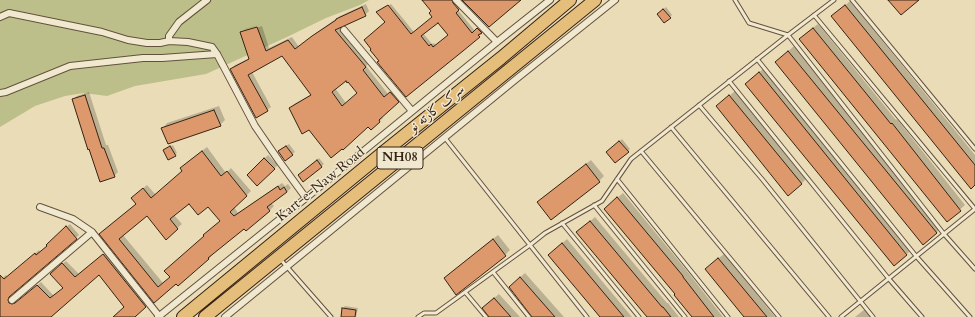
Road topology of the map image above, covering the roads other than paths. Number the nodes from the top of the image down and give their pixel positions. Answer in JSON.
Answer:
{"nodes":[{"id":1,"x":207,"y":0,"type":"edge"},
{"id":2,"x":456,"y":0,"type":"edge"},
{"id":3,"x":550,"y":0,"type":"edge"},
{"id":4,"x":570,"y":0,"type":"edge"},
{"id":5,"x":595,"y":0,"type":"edge"},
{"id":6,"x":614,"y":0,"type":"edge"},
{"id":7,"x":735,"y":0,"type":"edge"},
{"id":8,"x":834,"y":0,"type":"edge"},
{"id":9,"x":852,"y":0,"type":"edge"},
{"id":10,"x":814,"y":15,"type":"junction"},
{"id":11,"x":0,"y":17,"type":"edge"},
{"id":12,"x":344,"y":30,"type":"dead end"},
{"id":13,"x":788,"y":35,"type":"junction"},
{"id":14,"x":169,"y":41,"type":"junction"},
{"id":15,"x":497,"y":42,"type":"junction"},
{"id":16,"x":217,"y":54,"type":"junction"},
{"id":17,"x":757,"y":59,"type":"junction"},
{"id":18,"x":729,"y":81,"type":"junction"},
{"id":19,"x":0,"y":93,"type":"edge"},
{"id":20,"x":699,"y":105,"type":"junction"},
{"id":21,"x":412,"y":111,"type":"junction"},
{"id":22,"x":671,"y":127,"type":"junction"},
{"id":23,"x":445,"y":138,"type":"junction"},
{"id":24,"x":975,"y":149,"type":"edge"},
{"id":25,"x":641,"y":151,"type":"junction"},
{"id":26,"x":617,"y":179,"type":"junction"},
{"id":27,"x":306,"y":198,"type":"junction"},
{"id":28,"x":594,"y":206,"type":"junction"},
{"id":29,"x":40,"y":207,"type":"dead end"},
{"id":30,"x":975,"y":209,"type":"edge"},
{"id":31,"x":562,"y":224,"type":"junction"},
{"id":32,"x":92,"y":232,"type":"junction"},
{"id":33,"x":944,"y":234,"type":"junction"},
{"id":34,"x":530,"y":246,"type":"junction"},
{"id":35,"x":268,"y":247,"type":"junction"},
{"id":36,"x":916,"y":256,"type":"junction"},
{"id":37,"x":283,"y":262,"type":"junction"},
{"id":38,"x":975,"y":269,"type":"edge"},
{"id":39,"x":240,"y":271,"type":"junction"},
{"id":40,"x":493,"y":272,"type":"junction"},
{"id":41,"x":888,"y":279,"type":"junction"},
{"id":42,"x":249,"y":281,"type":"junction"},
{"id":43,"x":466,"y":292,"type":"junction"},
{"id":44,"x":12,"y":300,"type":"dead end"},
{"id":45,"x":860,"y":302,"type":"junction"},
{"id":46,"x":436,"y":313,"type":"junction"},
{"id":47,"x":158,"y":316,"type":"edge"},
{"id":48,"x":183,"y":317,"type":"edge"},
{"id":49,"x":206,"y":317,"type":"edge"},
{"id":50,"x":225,"y":317,"type":"edge"},
{"id":51,"x":331,"y":317,"type":"edge"},
{"id":52,"x":418,"y":317,"type":"edge"},
{"id":53,"x":439,"y":317,"type":"edge"},
{"id":54,"x":486,"y":317,"type":"edge"},
{"id":55,"x":529,"y":317,"type":"edge"},
{"id":56,"x":587,"y":317,"type":"edge"},
{"id":57,"x":639,"y":317,"type":"edge"},
{"id":58,"x":685,"y":317,"type":"edge"},
{"id":59,"x":728,"y":317,"type":"edge"},
{"id":60,"x":780,"y":317,"type":"edge"},
{"id":61,"x":830,"y":317,"type":"edge"},
{"id":62,"x":841,"y":317,"type":"edge"},
{"id":63,"x":872,"y":317,"type":"edge"},
{"id":64,"x":922,"y":317,"type":"edge"},
{"id":65,"x":970,"y":317,"type":"edge"}],
"edges":[{"from":1,"to":14,"type":"street"},
{"from":2,"to":15,"type":"street"},
{"from":3,"to":15,"type":"street"},
{"from":4,"to":35,"type":"highway","name":"Kart-e-Naw Road","number":"NH08"},
{"from":5,"to":37,"type":"highway","name":"سرک کارته نو","number":"NH08"},
{"from":6,"to":23,"type":"street"},
{"from":7,"to":13,"type":"lane"},
{"from":8,"to":10,"type":"lane"},
{"from":9,"to":24,"type":"lane"},
{"from":10,"to":13,"type":"lane"},
{"from":10,"to":30,"type":"lane"},
{"from":11,"to":14,"type":"street"},
{"from":12,"to":21,"type":"street"},
{"from":13,"to":17,"type":"lane"},
{"from":13,"to":33,"type":"lane"},
{"from":14,"to":16,"type":"street"},
{"from":15,"to":21,"type":"street"},
{"from":16,"to":19,"type":"street"},
{"from":16,"to":27,"type":"street"},
{"from":17,"to":18,"type":"lane"},
{"from":17,"to":36,"type":"lane"},
{"from":18,"to":20,"type":"lane"},
{"from":18,"to":41,"type":"lane"},
{"from":20,"to":22,"type":"lane"},
{"from":20,"to":45,"type":"lane"},
{"from":21,"to":27,"type":"street"},
{"from":22,"to":25,"type":"lane"},
{"from":22,"to":61,"type":"lane"},
{"from":23,"to":34,"type":"lane"},
{"from":23,"to":37,"type":"street"},
{"from":25,"to":26,"type":"lane"},
{"from":25,"to":60,"type":"lane"},
{"from":26,"to":28,"type":"lane"},
{"from":26,"to":59,"type":"lane"},
{"from":27,"to":47,"type":"street"},
{"from":28,"to":31,"type":"lane"},
{"from":28,"to":58,"type":"lane"},
{"from":29,"to":32,"type":"street"},
{"from":30,"to":33,"type":"lane"},
{"from":31,"to":34,"type":"lane"},
{"from":31,"to":57,"type":"lane"},
{"from":32,"to":44,"type":"street"},
{"from":32,"to":47,"type":"street"},
{"from":33,"to":36,"type":"lane"},
{"from":33,"to":38,"type":"lane"},
{"from":34,"to":40,"type":"lane"},
{"from":34,"to":56,"type":"lane"},
{"from":35,"to":37,"type":"lane"},
{"from":35,"to":39,"type":"highway","name":"Kart-e-Naw Road","number":"NH08"},
{"from":36,"to":41,"type":"lane"},
{"from":36,"to":65,"type":"lane"},
{"from":37,"to":42,"type":"highway","name":"سرک کارته نو","number":"NH08"},
{"from":37,"to":50,"type":"street"},
{"from":37,"to":51,"type":"lane"},
{"from":39,"to":42,"type":"highway"},
{"from":39,"to":48,"type":"highway","name":"Kart-e-Naw Road","number":"NH08"},
{"from":40,"to":43,"type":"lane"},
{"from":40,"to":55,"type":"lane"},
{"from":41,"to":45,"type":"lane"},
{"from":41,"to":64,"type":"lane"},
{"from":42,"to":49,"type":"highway","name":"سرک کارته نو","number":"NH08"},
{"from":43,"to":46,"type":"lane"},
{"from":43,"to":54,"type":"lane"},
{"from":45,"to":62,"type":"lane"},
{"from":45,"to":63,"type":"lane"},
{"from":46,"to":52,"type":"lane"},
{"from":46,"to":53,"type":"lane"}]}
